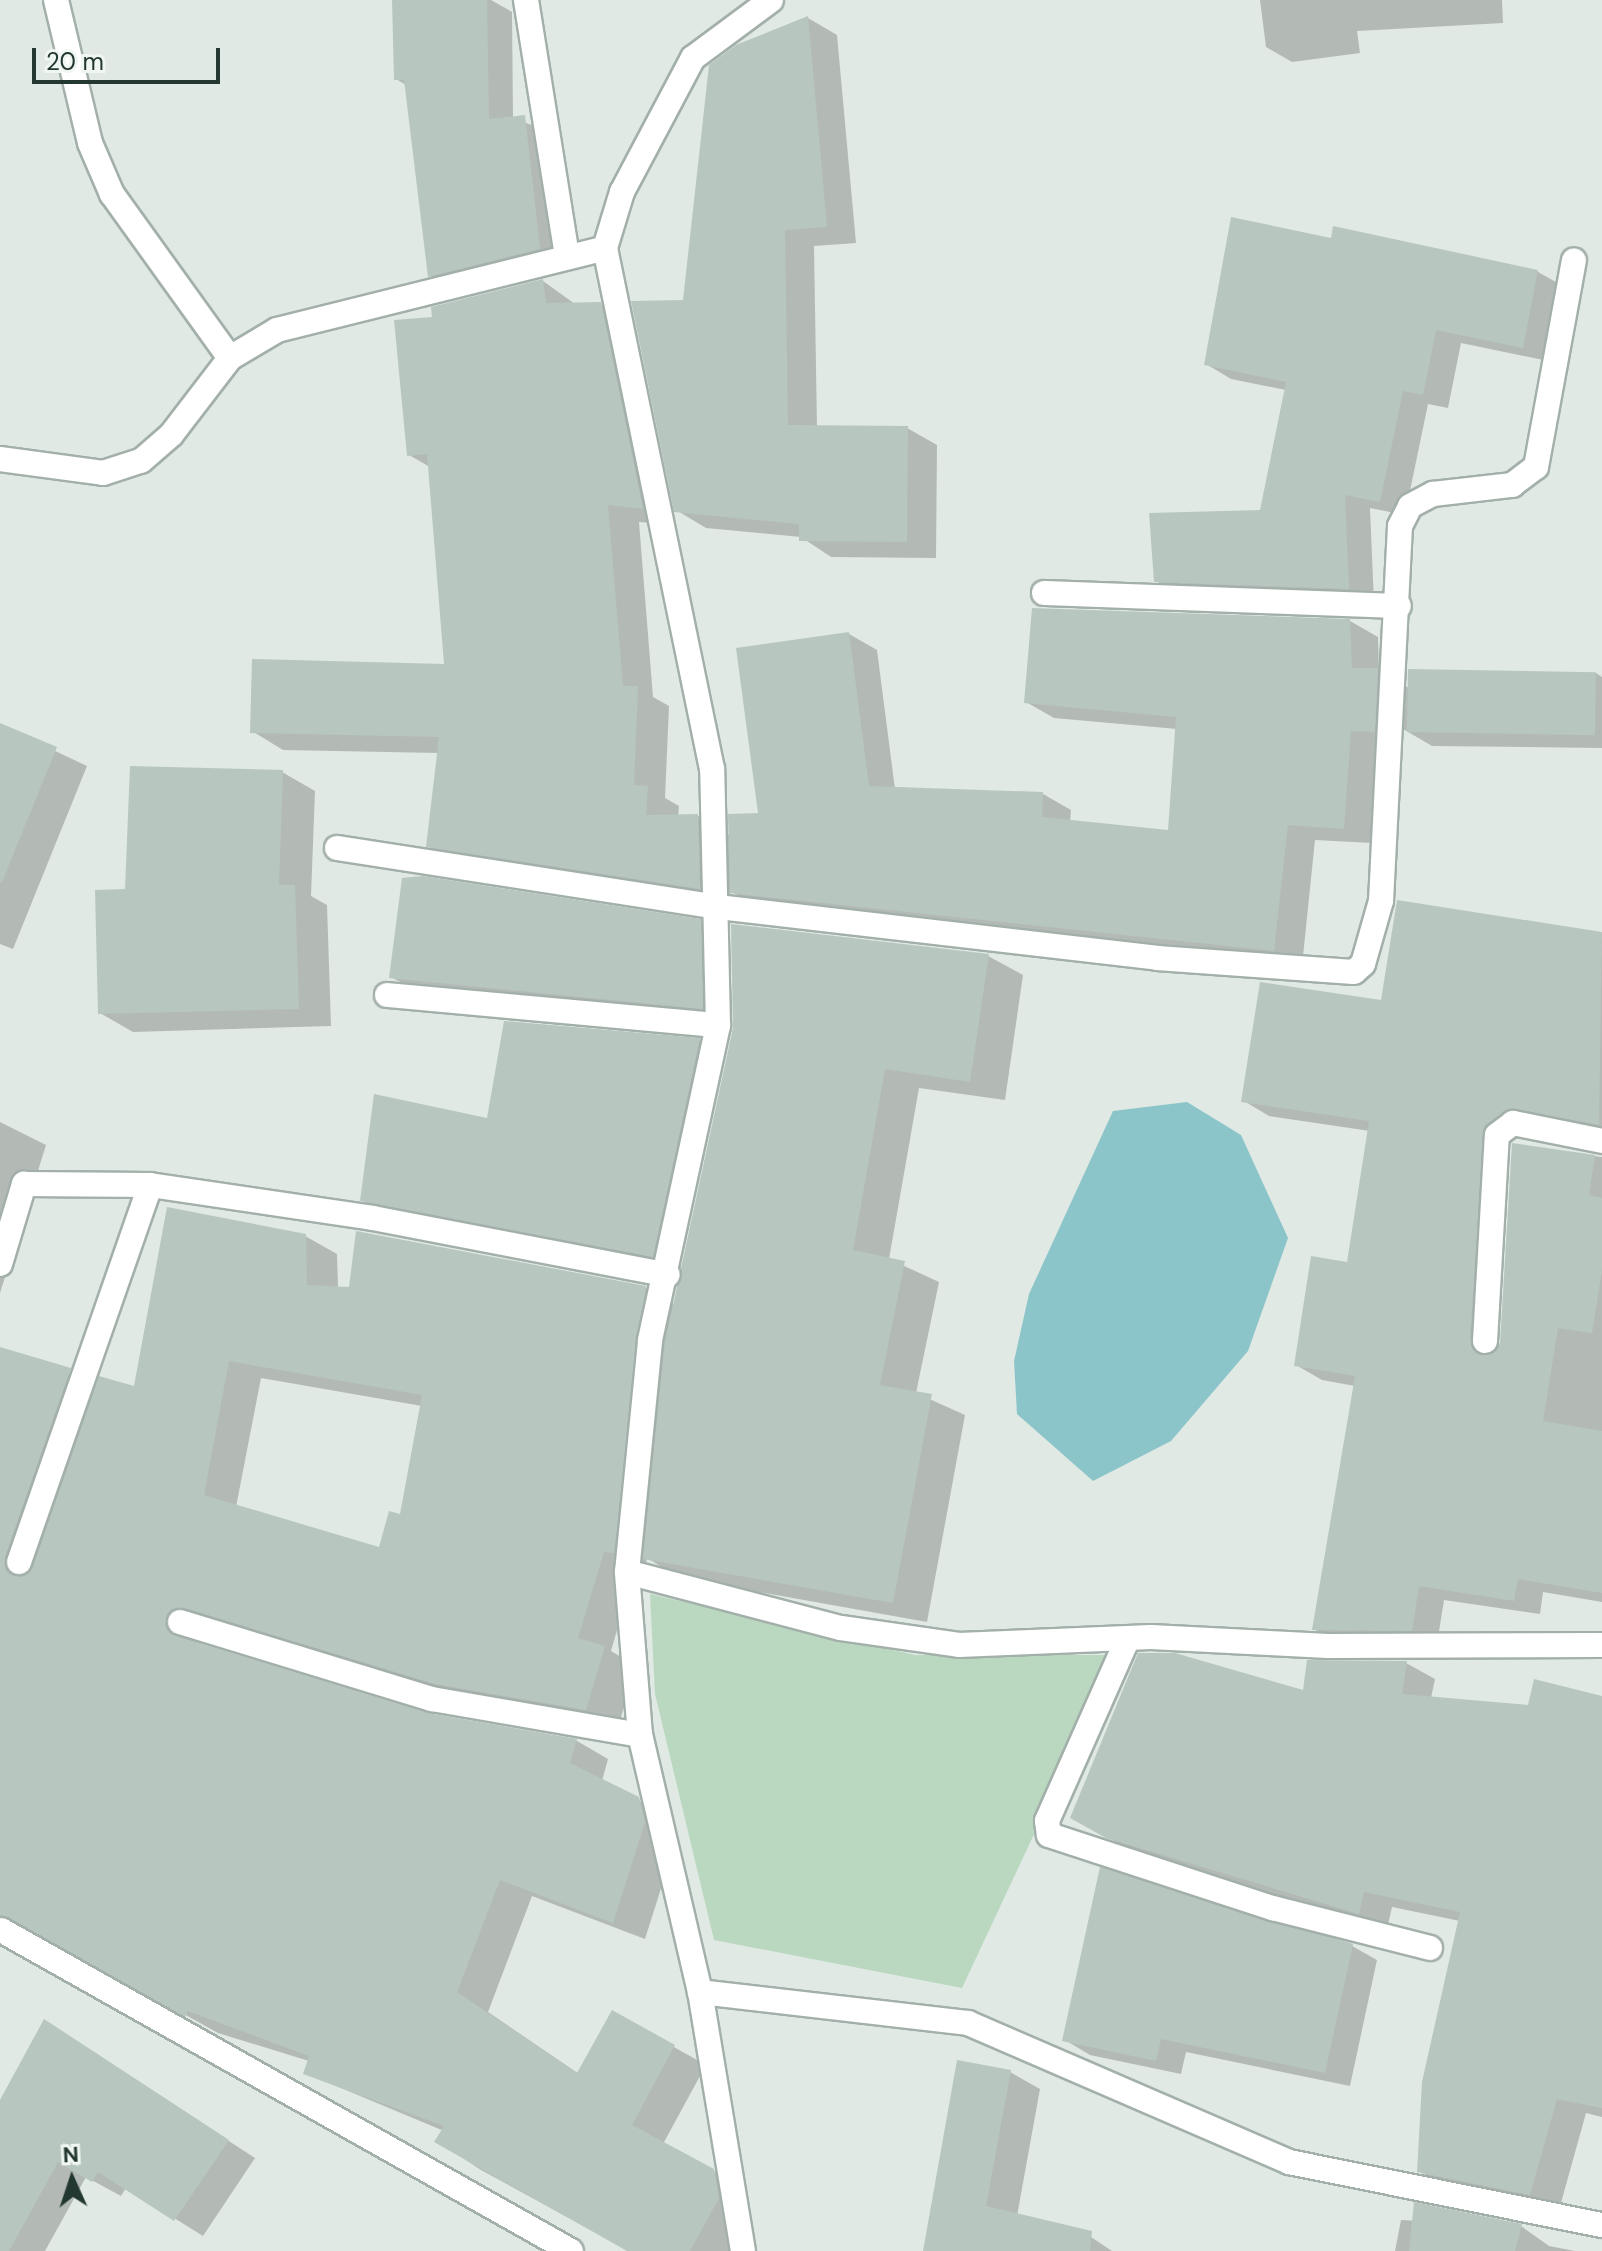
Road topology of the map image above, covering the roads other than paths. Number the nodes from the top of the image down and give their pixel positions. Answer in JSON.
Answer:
{"nodes":[{"id":1,"x":56,"y":0,"type":"edge"},
{"id":2,"x":526,"y":0,"type":"edge"},
{"id":3,"x":771,"y":0,"type":"edge"},
{"id":4,"x":605,"y":248,"type":"junction"},
{"id":5,"x":567,"y":255,"type":"junction"},
{"id":6,"x":1574,"y":260,"type":"dead end"},
{"id":7,"x":230,"y":358,"type":"junction"},
{"id":8,"x":0,"y":459,"type":"edge"},
{"id":9,"x":1044,"y":593,"type":"dead end"},
{"id":10,"x":1399,"y":606,"type":"junction"},
{"id":11,"x":337,"y":848,"type":"dead end"},
{"id":12,"x":718,"y":907,"type":"junction"},
{"id":13,"x":387,"y":995,"type":"dead end"},
{"id":14,"x":718,"y":1025,"type":"junction"},
{"id":15,"x":1602,"y":1141,"type":"edge"},
{"id":16,"x":150,"y":1185,"type":"junction"},
{"id":17,"x":0,"y":1264,"type":"edge"},
{"id":18,"x":668,"y":1275,"type":"junction"},
{"id":19,"x":1485,"y":1341,"type":"dead end"},
{"id":20,"x":19,"y":1562,"type":"dead end"},
{"id":21,"x":627,"y":1572,"type":"junction"},
{"id":22,"x":180,"y":1622,"type":"dead end"},
{"id":23,"x":1128,"y":1638,"type":"junction"},
{"id":24,"x":1602,"y":1645,"type":"edge"},
{"id":25,"x":640,"y":1735,"type":"junction"},
{"id":26,"x":1,"y":1930,"type":"edge"},
{"id":27,"x":1430,"y":1948,"type":"dead end"},
{"id":28,"x":700,"y":1992,"type":"junction"},
{"id":29,"x":1602,"y":2225,"type":"edge"},
{"id":30,"x":571,"y":2251,"type":"edge"},
{"id":31,"x":743,"y":2251,"type":"edge"}],
"edges":[{"from":1,"to":7,"type":"street"},
{"from":2,"to":5,"type":"street"},
{"from":3,"to":4,"type":"street"},
{"from":4,"to":5,"type":"street"},
{"from":4,"to":12,"type":"street"},
{"from":5,"to":7,"type":"street"},
{"from":6,"to":10,"type":"street"},
{"from":7,"to":8,"type":"street"},
{"from":9,"to":10,"type":"street"},
{"from":10,"to":12,"type":"street"},
{"from":11,"to":12,"type":"street"},
{"from":12,"to":14,"type":"street"},
{"from":13,"to":14,"type":"street"},
{"from":14,"to":18,"type":"street"},
{"from":15,"to":19,"type":"street"},
{"from":16,"to":17,"type":"street"},
{"from":16,"to":18,"type":"street"},
{"from":16,"to":20,"type":"street"},
{"from":18,"to":21,"type":"street"},
{"from":21,"to":23,"type":"street"},
{"from":21,"to":25,"type":"street"},
{"from":22,"to":25,"type":"street"},
{"from":23,"to":24,"type":"street"},
{"from":23,"to":27,"type":"street"},
{"from":25,"to":28,"type":"street"},
{"from":26,"to":30,"type":"street"},
{"from":28,"to":29,"type":"street"},
{"from":28,"to":31,"type":"street"}]}
